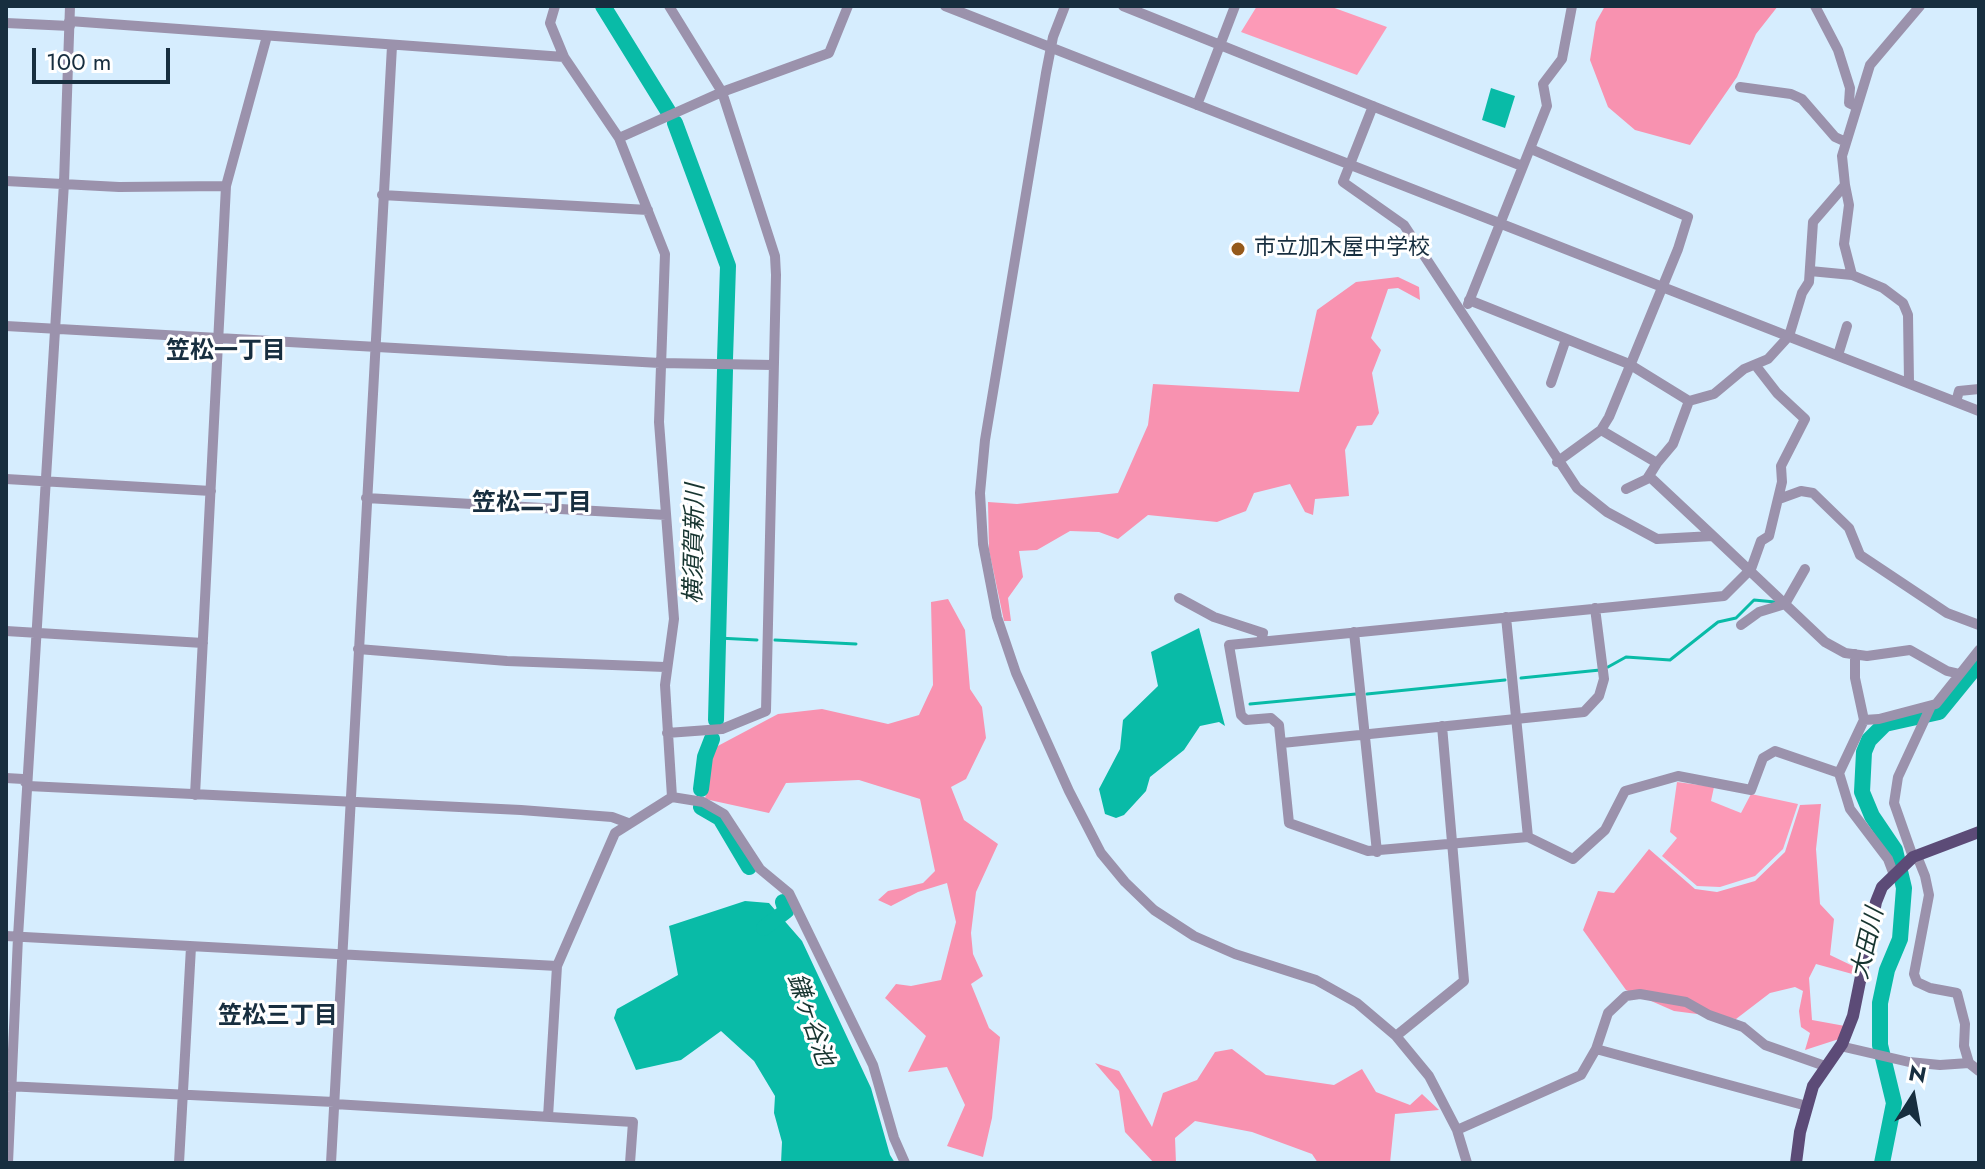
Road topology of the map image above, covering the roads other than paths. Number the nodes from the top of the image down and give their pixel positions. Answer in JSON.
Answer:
{"nodes":[{"id":1,"x":70,"y":6,"type":"edge"},
{"id":2,"x":555,"y":6,"type":"edge"},
{"id":3,"x":669,"y":6,"type":"edge"},
{"id":4,"x":848,"y":6,"type":"edge"},
{"id":5,"x":945,"y":6,"type":"edge"},
{"id":6,"x":1065,"y":6,"type":"edge"},
{"id":7,"x":1123,"y":6,"type":"edge"},
{"id":8,"x":1235,"y":6,"type":"edge"},
{"id":9,"x":1572,"y":6,"type":"edge"},
{"id":10,"x":1815,"y":6,"type":"edge"},
{"id":11,"x":1920,"y":6,"type":"edge"},
{"id":12,"x":6,"y":23,"type":"edge"},
{"id":13,"x":70,"y":24,"type":"junction"},
{"id":14,"x":267,"y":36,"type":"junction"},
{"id":15,"x":1220,"y":44,"type":"junction"},
{"id":16,"x":392,"y":46,"type":"junction"},
{"id":17,"x":1051,"y":47,"type":"junction"},
{"id":18,"x":564,"y":57,"type":"junction"},
{"id":19,"x":1740,"y":87,"type":"dead end"},
{"id":20,"x":722,"y":92,"type":"junction"},
{"id":21,"x":1197,"y":105,"type":"junction"},
{"id":22,"x":1373,"y":106,"type":"junction"},
{"id":23,"x":1857,"y":107,"type":"junction"},
{"id":24,"x":619,"y":138,"type":"junction"},
{"id":25,"x":1846,"y":142,"type":"junction"},
{"id":26,"x":1531,"y":149,"type":"junction"},
{"id":27,"x":1351,"y":166,"type":"junction"},
{"id":28,"x":1522,"y":166,"type":"junction"},
{"id":29,"x":6,"y":181,"type":"edge"},
{"id":30,"x":64,"y":183,"type":"junction"},
{"id":31,"x":1845,"y":185,"type":"junction"},
{"id":32,"x":226,"y":186,"type":"junction"},
{"id":33,"x":382,"y":195,"type":"junction"},
{"id":34,"x":648,"y":210,"type":"junction"},
{"id":35,"x":1499,"y":225,"type":"junction"},
{"id":36,"x":1810,"y":271,"type":"junction"},
{"id":37,"x":1852,"y":275,"type":"junction"},
{"id":38,"x":1662,"y":289,"type":"junction"},
{"id":39,"x":1469,"y":300,"type":"junction"},
{"id":40,"x":1463,"y":317,"type":"junction"},
{"id":41,"x":6,"y":326,"type":"edge"},
{"id":42,"x":1847,"y":326,"type":"dead end"},
{"id":43,"x":54,"y":329,"type":"junction"},
{"id":44,"x":1789,"y":336,"type":"junction"},
{"id":45,"x":1566,"y":339,"type":"junction"},
{"id":46,"x":218,"y":340,"type":"junction"},
{"id":47,"x":375,"y":347,"type":"junction"},
{"id":48,"x":1838,"y":355,"type":"junction"},
{"id":49,"x":660,"y":363,"type":"junction"},
{"id":50,"x":1629,"y":364,"type":"junction"},
{"id":51,"x":773,"y":365,"type":"junction"},
{"id":52,"x":1756,"y":366,"type":"junction"},
{"id":53,"x":1909,"y":382,"type":"junction"},
{"id":54,"x":1551,"y":383,"type":"dead end"},
{"id":55,"x":1979,"y":389,"type":"edge"},
{"id":56,"x":1689,"y":401,"type":"junction"},
{"id":57,"x":1956,"y":402,"type":"junction"},
{"id":58,"x":1979,"y":411,"type":"edge"},
{"id":59,"x":1601,"y":430,"type":"junction"},
{"id":60,"x":1557,"y":462,"type":"junction"},
{"id":61,"x":1657,"y":463,"type":"junction"},
{"id":62,"x":1649,"y":476,"type":"junction"},
{"id":63,"x":6,"y":479,"type":"edge"},
{"id":64,"x":48,"y":481,"type":"junction"},
{"id":65,"x":1626,"y":489,"type":"dead end"},
{"id":66,"x":211,"y":491,"type":"junction"},
{"id":67,"x":366,"y":498,"type":"junction"},
{"id":68,"x":1779,"y":499,"type":"junction"},
{"id":69,"x":666,"y":515,"type":"junction"},
{"id":70,"x":1713,"y":536,"type":"junction"},
{"id":71,"x":1751,"y":569,"type":"junction"},
{"id":72,"x":1805,"y":569,"type":"dead end"},
{"id":73,"x":1179,"y":598,"type":"dead end"},
{"id":74,"x":1785,"y":604,"type":"junction"},
{"id":75,"x":1595,"y":608,"type":"junction"},
{"id":76,"x":1506,"y":617,"type":"junction"},
{"id":77,"x":1741,"y":625,"type":"dead end"},
{"id":78,"x":1979,"y":625,"type":"edge"},
{"id":79,"x":6,"y":631,"type":"edge"},
{"id":80,"x":1354,"y":632,"type":"junction"},
{"id":81,"x":37,"y":634,"type":"junction"},
{"id":82,"x":1261,"y":641,"type":"junction"},
{"id":83,"x":203,"y":643,"type":"junction"},
{"id":84,"x":358,"y":649,"type":"junction"},
{"id":85,"x":1979,"y":650,"type":"edge"},
{"id":86,"x":1855,"y":654,"type":"junction"},
{"id":87,"x":665,"y":667,"type":"junction"},
{"id":88,"x":1960,"y":674,"type":"junction"},
{"id":89,"x":1931,"y":706,"type":"junction"},
{"id":90,"x":1517,"y":718,"type":"junction"},
{"id":91,"x":1864,"y":720,"type":"junction"},
{"id":92,"x":1442,"y":726,"type":"junction"},
{"id":93,"x":667,"y":733,"type":"junction"},
{"id":94,"x":1365,"y":735,"type":"junction"},
{"id":95,"x":1282,"y":743,"type":"junction"},
{"id":96,"x":1839,"y":773,"type":"junction"},
{"id":97,"x":6,"y":778,"type":"edge"},
{"id":98,"x":28,"y":786,"type":"junction"},
{"id":99,"x":195,"y":795,"type":"junction"},
{"id":100,"x":672,"y":797,"type":"junction"},
{"id":101,"x":351,"y":803,"type":"junction"},
{"id":102,"x":628,"y":823,"type":"junction"},
{"id":103,"x":1979,"y":832,"type":"edge"},
{"id":104,"x":1528,"y":837,"type":"junction"},
{"id":105,"x":1453,"y":844,"type":"junction"},
{"id":106,"x":1377,"y":852,"type":"junction"},
{"id":107,"x":1913,"y":857,"type":"junction"},
{"id":108,"x":1894,"y":875,"type":"junction"},
{"id":109,"x":6,"y":936,"type":"edge"},
{"id":110,"x":18,"y":937,"type":"junction"},
{"id":111,"x":191,"y":947,"type":"junction"},
{"id":112,"x":341,"y":955,"type":"junction"},
{"id":113,"x":557,"y":966,"type":"junction"},
{"id":114,"x":1396,"y":1036,"type":"junction"},
{"id":115,"x":1840,"y":1046,"type":"junction"},
{"id":116,"x":1596,"y":1049,"type":"junction"},
{"id":117,"x":1969,"y":1063,"type":"junction"},
{"id":118,"x":1825,"y":1066,"type":"junction"},
{"id":119,"x":1979,"y":1071,"type":"edge"},
{"id":120,"x":10,"y":1086,"type":"edge"},
{"id":121,"x":183,"y":1094,"type":"junction"},
{"id":122,"x":334,"y":1103,"type":"junction"},
{"id":123,"x":1807,"y":1106,"type":"junction"},
{"id":124,"x":548,"y":1117,"type":"junction"},
{"id":125,"x":1457,"y":1130,"type":"junction"},
{"id":126,"x":8,"y":1163,"type":"edge"},
{"id":127,"x":179,"y":1163,"type":"edge"},
{"id":128,"x":331,"y":1163,"type":"edge"},
{"id":129,"x":630,"y":1163,"type":"edge"},
{"id":130,"x":905,"y":1163,"type":"edge"},
{"id":131,"x":1467,"y":1163,"type":"edge"},
{"id":132,"x":1796,"y":1163,"type":"edge"}],
"edges":[{"from":1,"to":13,"type":"street"},
{"from":2,"to":18,"type":"street"},
{"from":3,"to":20,"type":"street"},
{"from":4,"to":20,"type":"street"},
{"from":5,"to":17,"type":"street"},
{"from":6,"to":17,"type":"street"},
{"from":7,"to":15,"type":"street"},
{"from":8,"to":15,"type":"street"},
{"from":9,"to":26,"type":"street"},
{"from":10,"to":23,"type":"street"},
{"from":11,"to":23,"type":"street"},
{"from":12,"to":13,"type":"street"},
{"from":13,"to":14,"type":"street"},
{"from":13,"to":30,"type":"street"},
{"from":14,"to":16,"type":"street"},
{"from":14,"to":32,"type":"street"},
{"from":15,"to":21,"type":"street"},
{"from":15,"to":22,"type":"street"},
{"from":16,"to":18,"type":"street"},
{"from":16,"to":33,"type":"street"},
{"from":17,"to":21,"type":"street"},
{"from":17,"to":114,"type":"street"},
{"from":18,"to":24,"type":"street"},
{"from":19,"to":25,"type":"street"},
{"from":20,"to":24,"type":"street"},
{"from":20,"to":51,"type":"street"},
{"from":21,"to":27,"type":"street"},
{"from":22,"to":27,"type":"street"},
{"from":22,"to":28,"type":"street"},
{"from":23,"to":25,"type":"street"},
{"from":24,"to":34,"type":"street"},
{"from":25,"to":31,"type":"street"},
{"from":26,"to":28,"type":"street"},
{"from":26,"to":38,"type":"street"},
{"from":27,"to":35,"type":"street"},
{"from":27,"to":40,"type":"street"},
{"from":28,"to":35,"type":"street"},
{"from":29,"to":30,"type":"street"},
{"from":30,"to":32,"type":"street"},
{"from":30,"to":43,"type":"street"},
{"from":31,"to":36,"type":"street"},
{"from":31,"to":37,"type":"street"},
{"from":32,"to":46,"type":"street"},
{"from":33,"to":34,"type":"street"},
{"from":33,"to":47,"type":"street"},
{"from":34,"to":49,"type":"street"},
{"from":35,"to":38,"type":"street"},
{"from":35,"to":39,"type":"street"},
{"from":36,"to":37,"type":"street"},
{"from":36,"to":44,"type":"street"},
{"from":37,"to":53,"type":"street"},
{"from":38,"to":44,"type":"street"},
{"from":38,"to":50,"type":"street"},
{"from":39,"to":40,"type":"street"},
{"from":39,"to":45,"type":"street"},
{"from":40,"to":60,"type":"street"},
{"from":41,"to":43,"type":"street"},
{"from":42,"to":48,"type":"street"},
{"from":43,"to":46,"type":"street"},
{"from":43,"to":64,"type":"street"},
{"from":44,"to":48,"type":"street"},
{"from":44,"to":52,"type":"street"},
{"from":45,"to":50,"type":"street"},
{"from":45,"to":54,"type":"street"},
{"from":46,"to":47,"type":"street"},
{"from":46,"to":66,"type":"street"},
{"from":47,"to":49,"type":"street"},
{"from":47,"to":67,"type":"street"},
{"from":48,"to":53,"type":"street"},
{"from":49,"to":51,"type":"street"},
{"from":49,"to":69,"type":"street"},
{"from":50,"to":56,"type":"street"},
{"from":50,"to":59,"type":"street"},
{"from":51,"to":93,"type":"street"},
{"from":52,"to":56,"type":"street"},
{"from":52,"to":68,"type":"street"},
{"from":53,"to":57,"type":"street"},
{"from":55,"to":57,"type":"street"},
{"from":56,"to":61,"type":"street"},
{"from":57,"to":58,"type":"street"},
{"from":59,"to":60,"type":"street"},
{"from":59,"to":61,"type":"street"},
{"from":60,"to":70,"type":"street"},
{"from":61,"to":62,"type":"street"},
{"from":62,"to":65,"type":"street"},
{"from":62,"to":70,"type":"street"},
{"from":63,"to":64,"type":"street"},
{"from":64,"to":66,"type":"street"},
{"from":64,"to":81,"type":"street"},
{"from":66,"to":83,"type":"street"},
{"from":67,"to":69,"type":"street"},
{"from":67,"to":84,"type":"street"},
{"from":68,"to":71,"type":"street"},
{"from":68,"to":78,"type":"street"},
{"from":69,"to":87,"type":"street"},
{"from":70,"to":71,"type":"street"},
{"from":71,"to":74,"type":"street"},
{"from":71,"to":75,"type":"street"},
{"from":72,"to":74,"type":"street"},
{"from":73,"to":82,"type":"street"},
{"from":74,"to":77,"type":"street"},
{"from":74,"to":86,"type":"street"},
{"from":75,"to":76,"type":"street"},
{"from":75,"to":90,"type":"street"},
{"from":76,"to":80,"type":"street"},
{"from":76,"to":90,"type":"street"},
{"from":79,"to":81,"type":"street"},
{"from":80,"to":82,"type":"street"},
{"from":80,"to":94,"type":"street"},
{"from":81,"to":83,"type":"street"},
{"from":81,"to":98,"type":"street"},
{"from":82,"to":95,"type":"street"},
{"from":83,"to":99,"type":"street"},
{"from":84,"to":87,"type":"street"},
{"from":84,"to":101,"type":"street"},
{"from":85,"to":88,"type":"street"},
{"from":86,"to":88,"type":"street"},
{"from":86,"to":91,"type":"street"},
{"from":87,"to":93,"type":"street"},
{"from":88,"to":89,"type":"street"},
{"from":89,"to":91,"type":"street"},
{"from":89,"to":107,"type":"street"},
{"from":90,"to":92,"type":"street"},
{"from":90,"to":104,"type":"street"},
{"from":91,"to":96,"type":"street"},
{"from":92,"to":94,"type":"street"},
{"from":92,"to":105,"type":"street"},
{"from":93,"to":100,"type":"street"},
{"from":94,"to":95,"type":"street"},
{"from":94,"to":106,"type":"street"},
{"from":95,"to":106,"type":"street"},
{"from":96,"to":104,"type":"street"},
{"from":96,"to":108,"type":"street"},
{"from":97,"to":98,"type":"street"},
{"from":98,"to":99,"type":"street"},
{"from":98,"to":110,"type":"street"},
{"from":99,"to":101,"type":"street"},
{"from":100,"to":102,"type":"street"},
{"from":100,"to":130,"type":"street"},
{"from":101,"to":102,"type":"street"},
{"from":101,"to":112,"type":"street"},
{"from":102,"to":113,"type":"street"},
{"from":103,"to":107,"type":"main road"},
{"from":104,"to":105,"type":"street"},
{"from":105,"to":106,"type":"street"},
{"from":105,"to":114,"type":"street"},
{"from":107,"to":108,"type":"main road"},
{"from":107,"to":117,"type":"street"},
{"from":108,"to":115,"type":"main road"},
{"from":109,"to":110,"type":"street"},
{"from":110,"to":111,"type":"street"},
{"from":110,"to":120,"type":"street"},
{"from":111,"to":112,"type":"street"},
{"from":111,"to":121,"type":"street"},
{"from":112,"to":113,"type":"street"},
{"from":112,"to":122,"type":"street"},
{"from":113,"to":124,"type":"street"},
{"from":114,"to":125,"type":"street"},
{"from":115,"to":117,"type":"street"},
{"from":115,"to":118,"type":"main road"},
{"from":116,"to":118,"type":"street"},
{"from":116,"to":123,"type":"street"},
{"from":116,"to":125,"type":"street"},
{"from":117,"to":119,"type":"street"},
{"from":118,"to":123,"type":"main road"},
{"from":120,"to":121,"type":"street"},
{"from":120,"to":126,"type":"street"},
{"from":121,"to":122,"type":"street"},
{"from":121,"to":127,"type":"street"},
{"from":122,"to":124,"type":"street"},
{"from":122,"to":128,"type":"street"},
{"from":123,"to":132,"type":"main road"},
{"from":124,"to":129,"type":"street"},
{"from":125,"to":131,"type":"street"}]}
